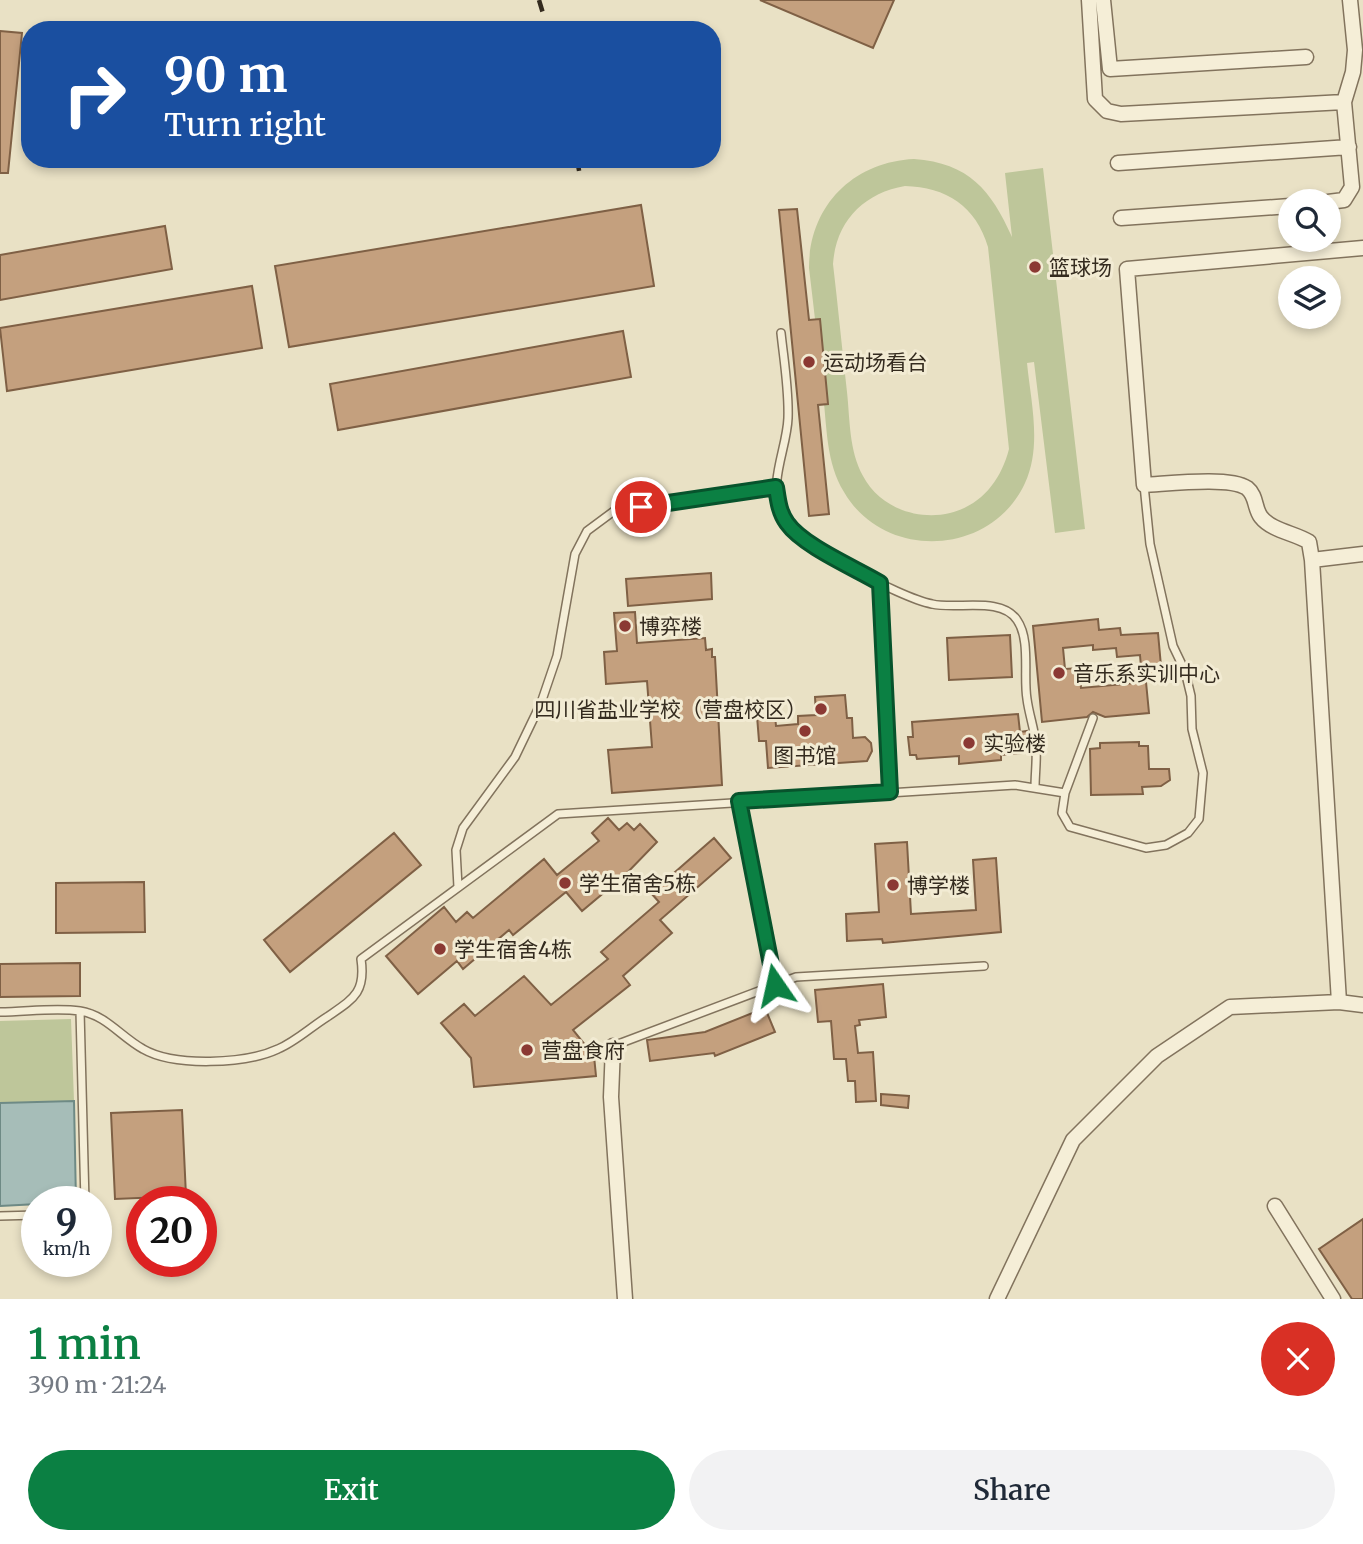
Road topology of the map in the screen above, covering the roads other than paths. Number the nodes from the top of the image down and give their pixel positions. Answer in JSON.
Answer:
{"nodes":[{"id":1,"x":1089,"y":0,"type":"edge"},
{"id":2,"x":1103,"y":0,"type":"edge"},
{"id":3,"x":1350,"y":0,"type":"edge"},
{"id":4,"x":1306,"y":57,"type":"dead end"},
{"id":5,"x":1344,"y":102,"type":"junction"},
{"id":6,"x":1349,"y":147,"type":"junction"},
{"id":7,"x":1118,"y":163,"type":"dead end"},
{"id":8,"x":1341,"y":200,"type":"edge"},
{"id":9,"x":1278,"y":207,"type":"edge"},
{"id":10,"x":1121,"y":218,"type":"dead end"},
{"id":11,"x":1363,"y":248,"type":"edge"},
{"id":12,"x":781,"y":333,"type":"dead end"},
{"id":13,"x":1144,"y":485,"type":"junction"},
{"id":14,"x":776,"y":487,"type":"junction"},
{"id":15,"x":1363,"y":554,"type":"edge"},
{"id":16,"x":1312,"y":560,"type":"junction"},
{"id":17,"x":880,"y":583,"type":"junction"},
{"id":18,"x":1093,"y":718,"type":"dead end"},
{"id":19,"x":1035,"y":788,"type":"junction"},
{"id":20,"x":890,"y":792,"type":"junction"},
{"id":21,"x":1065,"y":793,"type":"junction"},
{"id":22,"x":739,"y":801,"type":"junction"},
{"id":23,"x":458,"y":887,"type":"junction"},
{"id":24,"x":984,"y":966,"type":"dead end"},
{"id":25,"x":775,"y":985,"type":"junction"},
{"id":26,"x":1339,"y":1002,"type":"junction"},
{"id":27,"x":1363,"y":1005,"type":"edge"},
{"id":28,"x":80,"y":1011,"type":"junction"},
{"id":29,"x":0,"y":1012,"type":"edge"},
{"id":30,"x":613,"y":1046,"type":"joint"},
{"id":31,"x":85,"y":1186,"type":"edge"},
{"id":32,"x":1275,"y":1206,"type":"dead end"},
{"id":33,"x":21,"y":1215,"type":"edge"},
{"id":34,"x":0,"y":1216,"type":"edge"},
{"id":35,"x":625,"y":1299,"type":"edge"},
{"id":36,"x":997,"y":1299,"type":"edge"},
{"id":37,"x":1333,"y":1299,"type":"edge"}],
"edges":[{"from":1,"to":5,"type":"street"},
{"from":2,"to":4,"type":"street"},
{"from":3,"to":5,"type":"street"},
{"from":5,"to":6,"type":"street"},
{"from":6,"to":7,"type":"street"},
{"from":6,"to":8,"type":"street"},
{"from":9,"to":10,"type":"street"},
{"from":11,"to":13,"type":"street"},
{"from":12,"to":14,"type":"lane"},
{"from":13,"to":16,"type":"street"},
{"from":13,"to":21,"type":"lane"},
{"from":14,"to":17,"type":"lane"},
{"from":14,"to":23,"type":"lane"},
{"from":15,"to":16,"type":"street"},
{"from":16,"to":26,"type":"street"},
{"from":17,"to":19,"type":"lane"},
{"from":17,"to":20,"type":"lane"},
{"from":18,"to":21,"type":"lane"},
{"from":19,"to":20,"type":"lane"},
{"from":19,"to":21,"type":"lane"},
{"from":20,"to":22,"type":"lane"},
{"from":22,"to":23,"type":"lane"},
{"from":22,"to":25,"type":"lane"},
{"from":23,"to":28,"type":"lane"},
{"from":24,"to":25,"type":"lane"},
{"from":25,"to":30,"type":"lane"},
{"from":26,"to":27,"type":"street"},
{"from":26,"to":36,"type":"street"},
{"from":28,"to":29,"type":"lane"},
{"from":28,"to":31,"type":"lane"},
{"from":30,"to":35,"type":"street"},
{"from":32,"to":37,"type":"street"},
{"from":33,"to":34,"type":"lane"}]}
